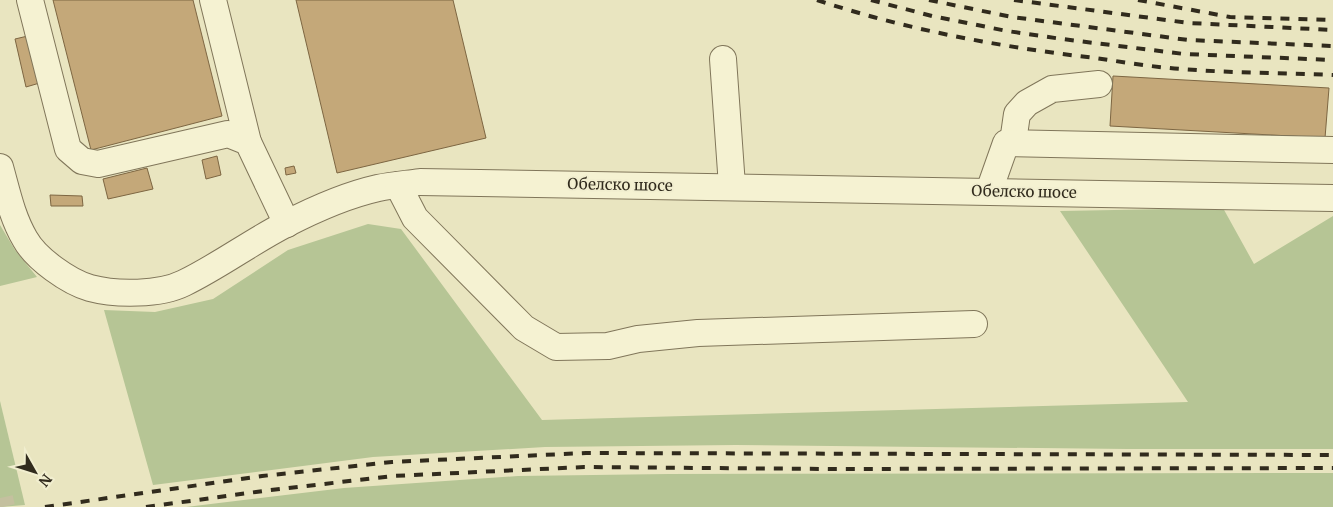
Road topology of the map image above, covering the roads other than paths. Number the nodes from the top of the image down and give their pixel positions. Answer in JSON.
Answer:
{"nodes":[{"id":1,"x":30,"y":0,"type":"edge"},
{"id":2,"x":213,"y":0,"type":"edge"},
{"id":3,"x":724,"y":60,"type":"dead end"},
{"id":4,"x":1099,"y":84,"type":"dead end"},
{"id":5,"x":248,"y":142,"type":"junction"},
{"id":6,"x":1013,"y":142,"type":"junction"},
{"id":7,"x":1333,"y":150,"type":"edge"},
{"id":8,"x":0,"y":167,"type":"edge"},
{"id":9,"x":398,"y":185,"type":"junction"},
{"id":10,"x":732,"y":186,"type":"junction"},
{"id":11,"x":989,"y":191,"type":"junction"},
{"id":12,"x":1333,"y":198,"type":"edge"},
{"id":13,"x":287,"y":224,"type":"junction"},
{"id":14,"x":974,"y":324,"type":"dead end"}],
"edges":[{"from":1,"to":5,"type":"street"},
{"from":2,"to":5,"type":"street"},
{"from":3,"to":10,"type":"street"},
{"from":4,"to":6,"type":"street"},
{"from":5,"to":13,"type":"street"},
{"from":6,"to":7,"type":"street"},
{"from":6,"to":11,"type":"street"},
{"from":8,"to":13,"type":"street","name":"Обелско шосе"},
{"from":9,"to":10,"type":"street","name":"Обелско шосе"},
{"from":9,"to":13,"type":"street","name":"Обелско шосе"},
{"from":9,"to":14,"type":"street"},
{"from":10,"to":11,"type":"street","name":"Обелско шосе"},
{"from":11,"to":12,"type":"street","name":"Обелско шосе"}]}
